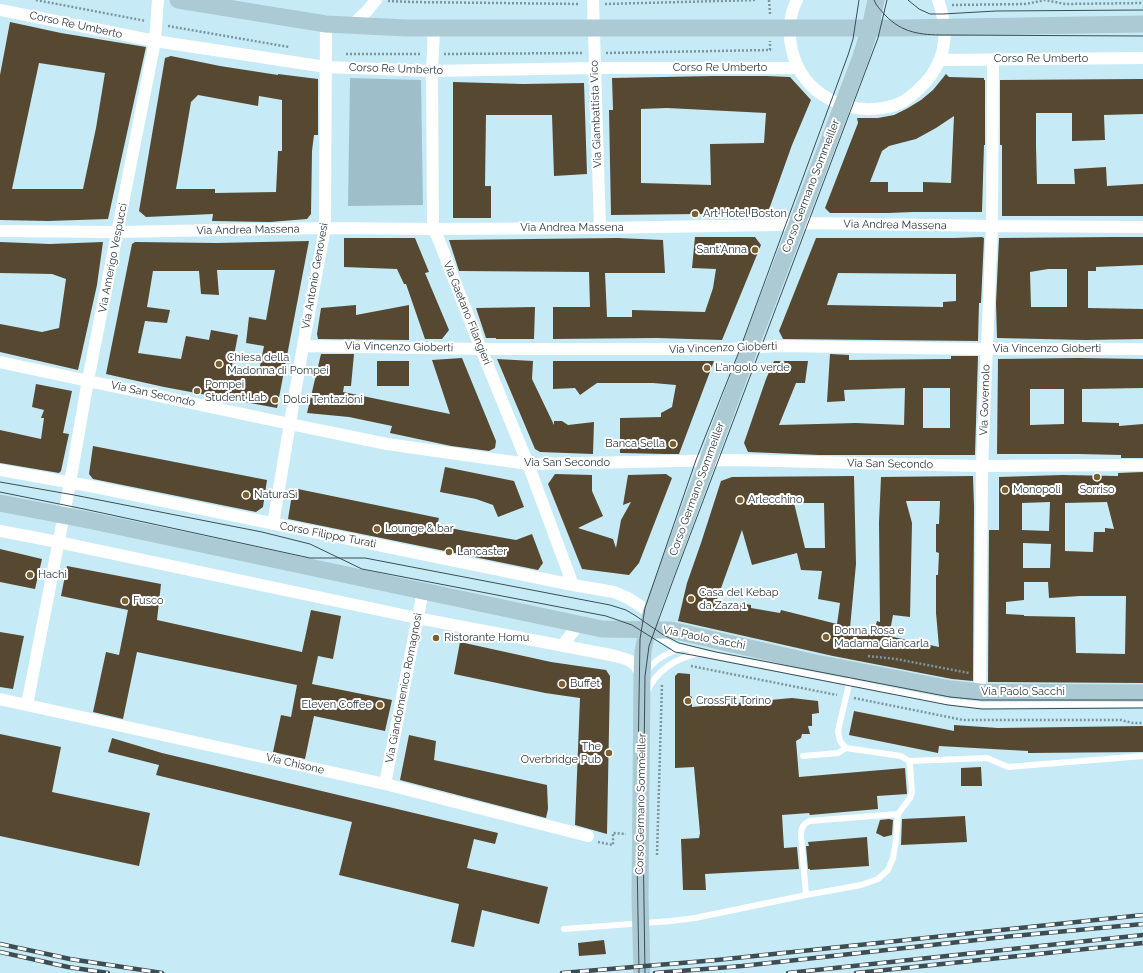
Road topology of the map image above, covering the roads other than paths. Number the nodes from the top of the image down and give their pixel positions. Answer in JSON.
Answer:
{"nodes":[{"id":1,"x":158,"y":0,"type":"edge"},
{"id":2,"x":178,"y":0,"type":"edge"},
{"id":3,"x":376,"y":0,"type":"edge"},
{"id":4,"x":797,"y":0,"type":"edge"},
{"id":5,"x":876,"y":0,"type":"edge"},
{"id":6,"x":938,"y":0,"type":"edge"},
{"id":7,"x":593,"y":2,"type":"edge"},
{"id":8,"x":0,"y":10,"type":"edge"},
{"id":9,"x":326,"y":24,"type":"junction"},
{"id":10,"x":1143,"y":24,"type":"edge"},
{"id":11,"x":351,"y":26,"type":"junction"},
{"id":12,"x":945,"y":27,"type":"junction"},
{"id":13,"x":434,"y":28,"type":"junction"},
{"id":14,"x":594,"y":28,"type":"junction"},
{"id":15,"x":870,"y":28,"type":"junction"},
{"id":16,"x":789,"y":29,"type":"junction"},
{"id":17,"x":155,"y":41,"type":"junction"},
{"id":18,"x":1143,"y":58,"type":"edge"},
{"id":19,"x":993,"y":59,"type":"junction"},
{"id":20,"x":940,"y":60,"type":"junction"},
{"id":21,"x":326,"y":67,"type":"junction"},
{"id":22,"x":595,"y":68,"type":"junction"},
{"id":23,"x":798,"y":68,"type":"junction"},
{"id":24,"x":432,"y":71,"type":"junction"},
{"id":25,"x":842,"y":105,"type":"junction"},
{"id":26,"x":797,"y":224,"type":"junction"},
{"id":27,"x":992,"y":226,"type":"junction"},
{"id":28,"x":1143,"y":227,"type":"edge"},
{"id":29,"x":325,"y":228,"type":"junction"},
{"id":30,"x":600,"y":228,"type":"junction"},
{"id":31,"x":433,"y":229,"type":"junction"},
{"id":32,"x":0,"y":231,"type":"edge"},
{"id":33,"x":118,"y":232,"type":"junction"},
{"id":34,"x":303,"y":346,"type":"junction"},
{"id":35,"x":750,"y":347,"type":"junction"},
{"id":36,"x":481,"y":349,"type":"junction"},
{"id":37,"x":987,"y":349,"type":"junction"},
{"id":38,"x":1143,"y":349,"type":"edge"},
{"id":39,"x":0,"y":362,"type":"edge"},
{"id":40,"x":88,"y":380,"type":"junction"},
{"id":41,"x":290,"y":424,"type":"junction"},
{"id":42,"x":708,"y":460,"type":"junction"},
{"id":43,"x":528,"y":464,"type":"junction"},
{"id":44,"x":982,"y":466,"type":"junction"},
{"id":45,"x":1143,"y":466,"type":"edge"},
{"id":46,"x":0,"y":470,"type":"edge"},
{"id":47,"x":70,"y":483,"type":"junction"},
{"id":48,"x":0,"y":503,"type":"edge"},
{"id":49,"x":63,"y":515,"type":"junction"},
{"id":50,"x":273,"y":524,"type":"junction"},
{"id":51,"x":0,"y":531,"type":"edge"},
{"id":52,"x":58,"y":542,"type":"junction"},
{"id":53,"x":573,"y":585,"type":"junction"},
{"id":54,"x":423,"y":591,"type":"junction"},
{"id":55,"x":651,"y":613,"type":"junction"},
{"id":56,"x":417,"y":618,"type":"junction"},
{"id":57,"x":578,"y":624,"type":"junction"},
{"id":58,"x":651,"y":629,"type":"junction"},
{"id":59,"x":562,"y":646,"type":"junction"},
{"id":60,"x":682,"y":648,"type":"junction"},
{"id":61,"x":702,"y":653,"type":"junction"},
{"id":62,"x":641,"y":676,"type":"junction"},
{"id":63,"x":851,"y":676,"type":"junction"},
{"id":64,"x":980,"y":692,"type":"junction"},
{"id":65,"x":1143,"y":692,"type":"edge"},
{"id":66,"x":0,"y":699,"type":"edge"},
{"id":67,"x":642,"y":704,"type":"junction"},
{"id":68,"x":1143,"y":704,"type":"edge"},
{"id":69,"x":28,"y":705,"type":"junction"},
{"id":70,"x":846,"y":748,"type":"junction"},
{"id":71,"x":803,"y":756,"type":"dead end"},
{"id":72,"x":1143,"y":756,"type":"edge"},
{"id":73,"x":909,"y":761,"type":"junction"},
{"id":74,"x":385,"y":784,"type":"junction"},
{"id":75,"x":898,"y":814,"type":"junction"},
{"id":76,"x":591,"y":839,"type":"road end"},
{"id":77,"x":806,"y":894,"type":"junction"},
{"id":78,"x":564,"y":929,"type":"dead end"},
{"id":79,"x":642,"y":973,"type":"edge"}],
"edges":[{"from":1,"to":17,"type":"street","name":"Via Amerigo Vespucci"},
{"from":2,"to":9,"type":"main road"},
{"from":3,"to":11,"type":"street"},
{"from":4,"to":16,"type":"street"},
{"from":5,"to":15,"type":"main road","name":"Corso Germano Sommeiller"},
{"from":6,"to":12,"type":"street"},
{"from":7,"to":14,"type":"street","name":"Via Giambattista Vico"},
{"from":8,"to":17,"type":"street","name":"Corso Re Umberto"},
{"from":9,"to":11,"type":"main road"},
{"from":9,"to":21,"type":"street","name":"Via Antonio Genovesi"},
{"from":10,"to":12,"type":"main road"},
{"from":11,"to":13,"type":"main road"},
{"from":12,"to":15,"type":"main road"},
{"from":12,"to":20,"type":"street"},
{"from":13,"to":14,"type":"main road"},
{"from":13,"to":24,"type":"street","name":"Via Gaetano Filangieri"},
{"from":14,"to":16,"type":"main road"},
{"from":14,"to":22,"type":"street","name":"Via Giambattista Vico"},
{"from":15,"to":16,"type":"main road"},
{"from":15,"to":25,"type":"main road","name":"Corso Germano Sommeiller"},
{"from":16,"to":23,"type":"street"},
{"from":17,"to":21,"type":"street","name":"Corso Re Umberto"},
{"from":17,"to":33,"type":"street","name":"Via Amerigo Vespucci"},
{"from":18,"to":19,"type":"street","name":"Corso Re Umberto"},
{"from":19,"to":20,"type":"street","name":"Corso Re Umberto"},
{"from":19,"to":27,"type":"street","name":"Via Governolo"},
{"from":20,"to":25,"type":"street"},
{"from":21,"to":24,"type":"street","name":"Corso Re Umberto"},
{"from":21,"to":29,"type":"street","name":"Via Antonio Genovesi"},
{"from":22,"to":23,"type":"street","name":"Corso Re Umberto"},
{"from":22,"to":24,"type":"street","name":"Corso Re Umberto"},
{"from":22,"to":30,"type":"street","name":"Via Giambattista Vico"},
{"from":23,"to":25,"type":"street"},
{"from":24,"to":31,"type":"street","name":"Via Gaetano Filangieri"},
{"from":25,"to":26,"type":"main road","name":"Corso Germano Sommeiller"},
{"from":26,"to":27,"type":"street","name":"Via Andrea Massena"},
{"from":26,"to":30,"type":"street","name":"Via Andrea Massena"},
{"from":26,"to":35,"type":"main road","name":"Corso Germano Sommeiller"},
{"from":27,"to":28,"type":"street","name":"Via Andrea Massena"},
{"from":27,"to":37,"type":"street","name":"Via Governolo"},
{"from":29,"to":31,"type":"street","name":"Via Andrea Massena"},
{"from":29,"to":33,"type":"street","name":"Via Andrea Massena"},
{"from":29,"to":34,"type":"street","name":"Via Antonio Genovesi"},
{"from":30,"to":31,"type":"street","name":"Via Andrea Massena"},
{"from":31,"to":36,"type":"street","name":"Via Gaetano Filangieri"},
{"from":32,"to":33,"type":"street","name":"Via Andrea Massena"},
{"from":33,"to":40,"type":"street","name":"Via Amerigo Vespucci"},
{"from":34,"to":36,"type":"street","name":"Via Vincenzo Gioberti"},
{"from":34,"to":41,"type":"street","name":"Via Antonio Genovesi"},
{"from":35,"to":36,"type":"street","name":"Via Vincenzo Gioberti"},
{"from":35,"to":37,"type":"street","name":"Via Vincenzo Gioberti"},
{"from":35,"to":42,"type":"main road","name":"Corso Germano Sommeiller"},
{"from":36,"to":43,"type":"street","name":"Via Gaetano Filangieri"},
{"from":37,"to":38,"type":"street","name":"Via Vincenzo Gioberti"},
{"from":37,"to":44,"type":"street","name":"Via Governolo"},
{"from":39,"to":40,"type":"street","name":"Via San Secondo"},
{"from":40,"to":41,"type":"street","name":"Via San Secondo"},
{"from":40,"to":47,"type":"street","name":"Via Amerigo Vespucci"},
{"from":41,"to":43,"type":"street","name":"Via San Secondo"},
{"from":41,"to":50,"type":"street","name":"Via Antonio Genovesi"},
{"from":42,"to":43,"type":"street","name":"Via San Secondo"},
{"from":42,"to":44,"type":"street","name":"Via San Secondo"},
{"from":42,"to":55,"type":"main road","name":"Corso Germano Sommeiller"},
{"from":43,"to":53,"type":"street","name":"Via Gaetano Filangieri"},
{"from":44,"to":45,"type":"street","name":"Via San Secondo"},
{"from":44,"to":64,"type":"street","name":"Via Governolo"},
{"from":46,"to":47,"type":"street","name":"Corso Filippo Turati"},
{"from":47,"to":49,"type":"street","name":"Via Amerigo Vespucci"},
{"from":47,"to":50,"type":"street","name":"Corso Filippo Turati"},
{"from":48,"to":49,"type":"main road"},
{"from":49,"to":52,"type":"street"},
{"from":49,"to":54,"type":"main road"},
{"from":50,"to":53,"type":"street","name":"Corso Filippo Turati"},
{"from":51,"to":52,"type":"street"},
{"from":52,"to":56,"type":"street"},
{"from":52,"to":69,"type":"street"},
{"from":53,"to":55,"type":"street","name":"Corso Filippo Turati"},
{"from":54,"to":56,"type":"street","name":"Via Giandomenico Romagnosi"},
{"from":54,"to":57,"type":"main road"},
{"from":55,"to":58,"type":"main road","name":"Corso Germano Sommeiller"},
{"from":56,"to":59,"type":"street"},
{"from":56,"to":74,"type":"street","name":"Via Giandomenico Romagnosi"},
{"from":57,"to":58,"type":"main road"},
{"from":57,"to":59,"type":"street"},
{"from":58,"to":60,"type":"lane","name":"Via Paolo Sacchi"},
{"from":58,"to":62,"type":"main road","name":"Corso Germano Sommeiller"},
{"from":58,"to":63,"type":"main road","name":"Via Paolo Sacchi"},
{"from":59,"to":62,"type":"street"},
{"from":60,"to":61,"type":"lane","name":"Via Paolo Sacchi"},
{"from":60,"to":62,"type":"lane"},
{"from":61,"to":63,"type":"lane","name":"Via Paolo Sacchi"},
{"from":61,"to":67,"type":"lane"},
{"from":62,"to":67,"type":"main road","name":"Corso Germano Sommeiller"},
{"from":63,"to":64,"type":"main road","name":"Via Paolo Sacchi"},
{"from":63,"to":68,"type":"lane","name":"Via Paolo Sacchi"},
{"from":63,"to":70,"type":"lane"},
{"from":64,"to":65,"type":"main road","name":"Via Paolo Sacchi"},
{"from":66,"to":69,"type":"street","name":"Via Chisone"},
{"from":67,"to":79,"type":"main road","name":"Corso Germano Sommeiller"},
{"from":69,"to":74,"type":"street","name":"Via Chisone"},
{"from":70,"to":71,"type":"lane"},
{"from":70,"to":73,"type":"lane"},
{"from":72,"to":73,"type":"lane"},
{"from":73,"to":75,"type":"lane"},
{"from":74,"to":76,"type":"street","name":"Via Chisone"},
{"from":75,"to":77,"type":"lane"},
{"from":75,"to":77,"type":"lane"},
{"from":77,"to":78,"type":"lane"}]}
